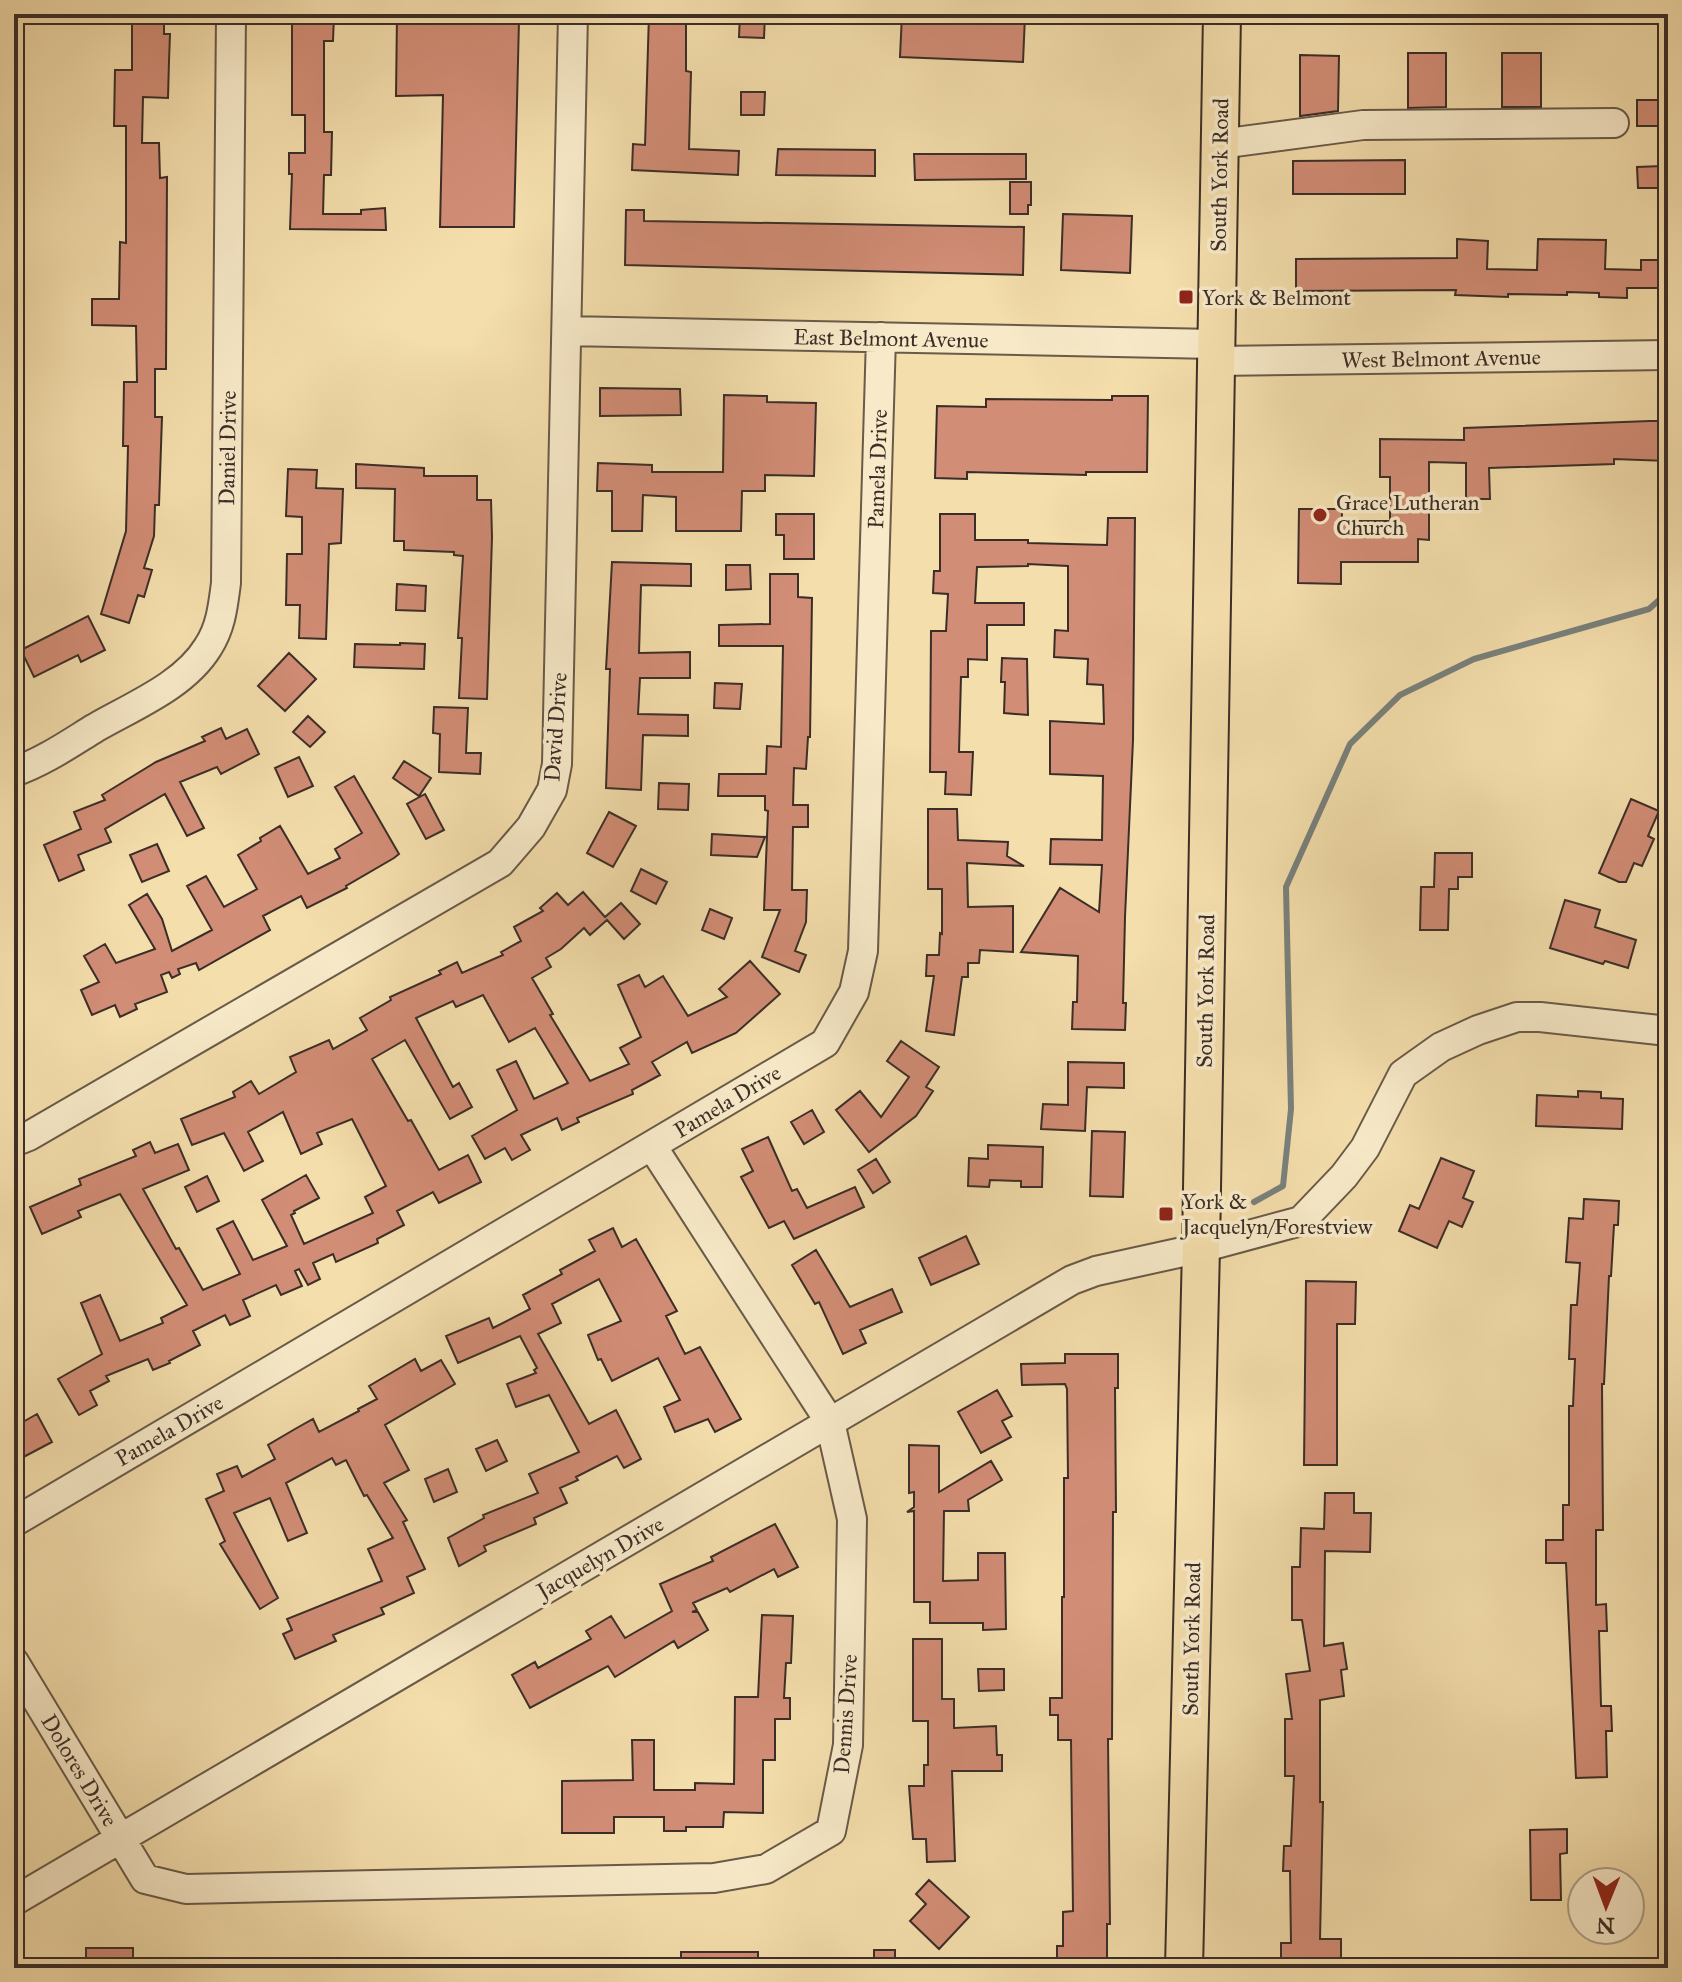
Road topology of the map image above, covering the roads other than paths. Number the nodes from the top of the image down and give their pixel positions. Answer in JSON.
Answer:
{"nodes":[{"id":1,"x":231,"y":14,"type":"edge"},
{"id":2,"x":573,"y":14,"type":"edge"},
{"id":3,"x":1222,"y":14,"type":"edge"},
{"id":4,"x":1614,"y":123,"type":"dead end"},
{"id":5,"x":1220,"y":144,"type":"junction"},
{"id":6,"x":567,"y":331,"type":"junction"},
{"id":7,"x":881,"y":337,"type":"junction"},
{"id":8,"x":1215,"y":353,"type":"junction"},
{"id":9,"x":1668,"y":355,"type":"edge"},
{"id":10,"x":14,"y":772,"type":"edge"},
{"id":11,"x":1668,"y":1031,"type":"edge"},
{"id":12,"x":14,"y":1142,"type":"edge"},
{"id":13,"x":652,"y":1146,"type":"junction"},
{"id":14,"x":1201,"y":1248,"type":"junction"},
{"id":15,"x":830,"y":1422,"type":"junction"},
{"id":16,"x":14,"y":1522,"type":"edge"},
{"id":17,"x":14,"y":1662,"type":"edge"},
{"id":18,"x":122,"y":1838,"type":"junction"},
{"id":19,"x":14,"y":1901,"type":"edge"},
{"id":20,"x":1184,"y":1968,"type":"edge"}],
"edges":[{"from":1,"to":10,"type":"street","name":"Daniel Drive"},
{"from":2,"to":6,"type":"street","name":"David Drive"},
{"from":3,"to":5,"type":"main road","name":"South York Road"},
{"from":4,"to":5,"type":"street"},
{"from":5,"to":8,"type":"main road","name":"South York Road"},
{"from":6,"to":7,"type":"street","name":"East Belmont Avenue"},
{"from":6,"to":12,"type":"street","name":"David Drive"},
{"from":7,"to":8,"type":"street","name":"East Belmont Avenue"},
{"from":7,"to":13,"type":"street","name":"Pamela Drive"},
{"from":8,"to":9,"type":"street","name":"West Belmont Avenue"},
{"from":8,"to":14,"type":"main road","name":"South York Road"},
{"from":11,"to":14,"type":"street","name":"Jacquelyn Drive"},
{"from":13,"to":15,"type":"street","name":"Dennis Drive"},
{"from":13,"to":16,"type":"street","name":"Pamela Drive"},
{"from":14,"to":15,"type":"street","name":"Jacquelyn Drive"},
{"from":14,"to":20,"type":"main road","name":"South York Road"},
{"from":15,"to":18,"type":"street","name":"Jacquelyn Drive"},
{"from":15,"to":18,"type":"street","name":"Dennis Drive"},
{"from":17,"to":18,"type":"street","name":"Dolores Drive"},
{"from":18,"to":19,"type":"street","name":"Jacquelyn Drive"}]}
